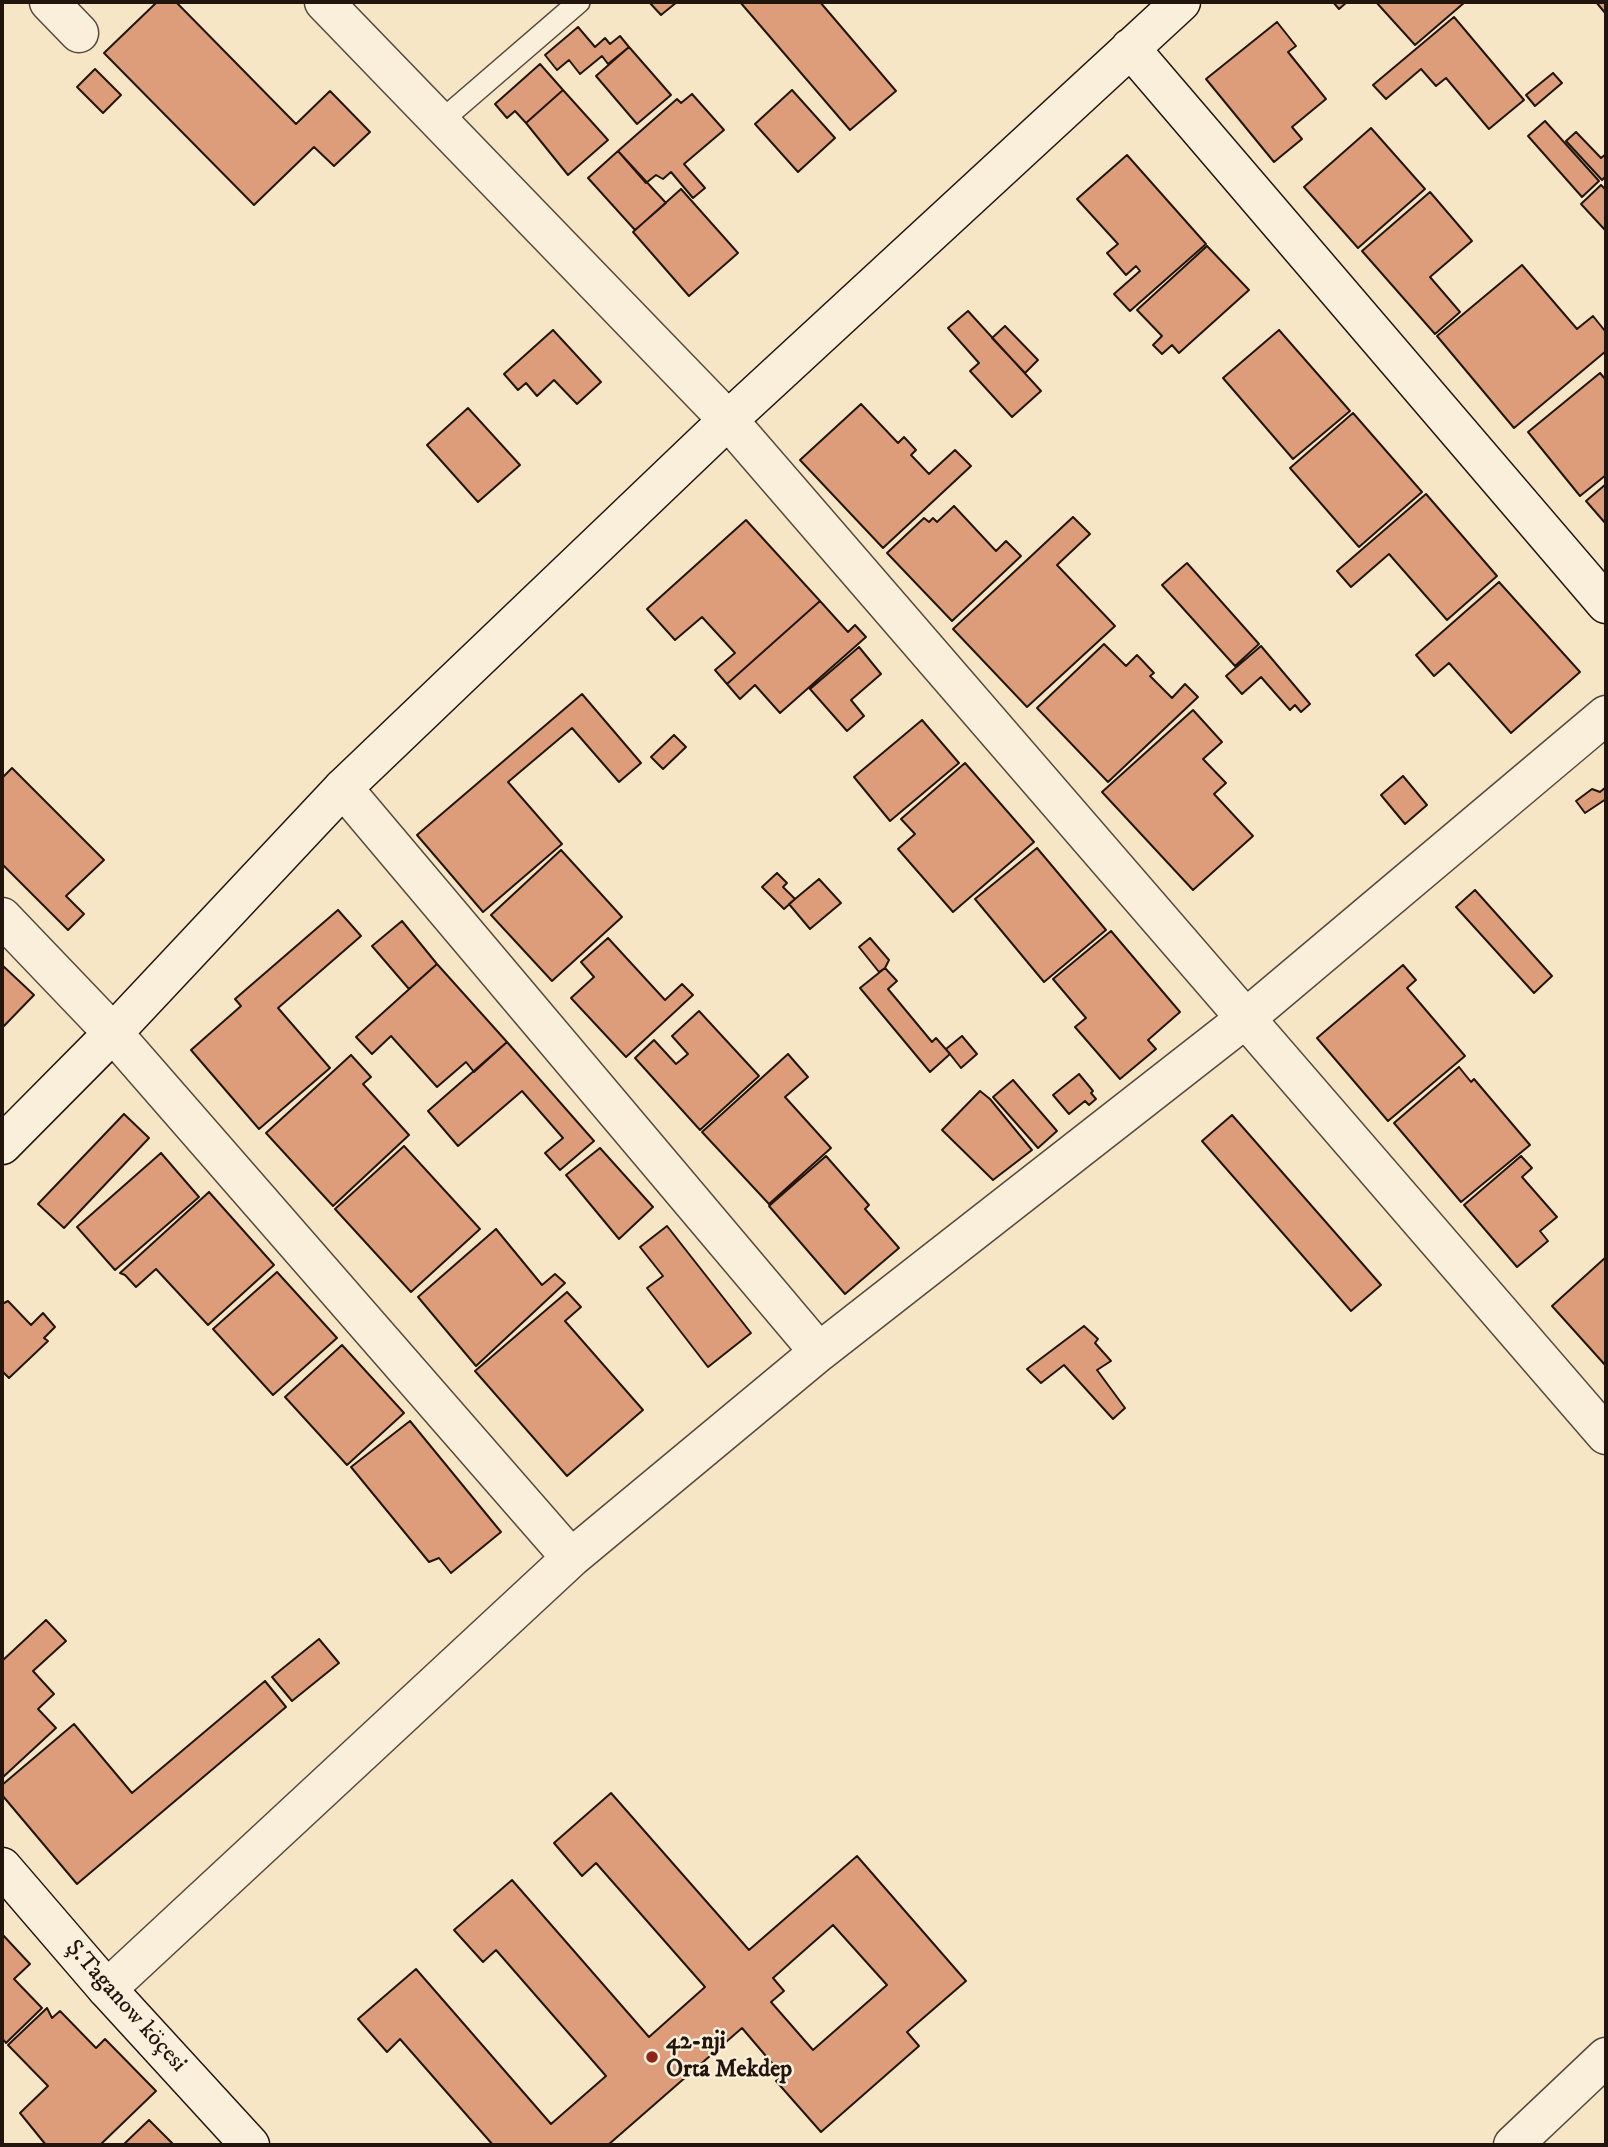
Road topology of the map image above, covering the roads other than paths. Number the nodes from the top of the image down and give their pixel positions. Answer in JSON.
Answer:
{"nodes":[{"id":1,"x":49,"y":2,"type":"edge"},
{"id":2,"x":324,"y":2,"type":"edge"},
{"id":3,"x":579,"y":2,"type":"edge"},
{"id":4,"x":1181,"y":2,"type":"edge"},
{"id":5,"x":79,"y":33,"type":"dead end"},
{"id":6,"x":1130,"y":48,"type":"junction"},
{"id":7,"x":440,"y":122,"type":"junction"},
{"id":8,"x":728,"y":420,"type":"junction"},
{"id":9,"x":1606,"y":604,"type":"edge"},
{"id":10,"x":1606,"y":715,"type":"edge"},
{"id":11,"x":343,"y":788,"type":"junction"},
{"id":12,"x":2,"y":917,"type":"edge"},
{"id":13,"x":1245,"y":1019,"type":"junction"},
{"id":14,"x":113,"y":1033,"type":"junction"},
{"id":15,"x":2,"y":1145,"type":"edge"},
{"id":16,"x":819,"y":1352,"type":"junction"},
{"id":17,"x":1606,"y":1435,"type":"edge"},
{"id":18,"x":571,"y":1558,"type":"junction"},
{"id":19,"x":2,"y":1867,"type":"edge"},
{"id":20,"x":107,"y":1989,"type":"junction"},
{"id":21,"x":1606,"y":2057,"type":"edge"},
{"id":22,"x":250,"y":2145,"type":"edge"},
{"id":23,"x":1513,"y":2145,"type":"edge"}],
"edges":[{"from":1,"to":5,"type":"street"},
{"from":2,"to":7,"type":"street"},
{"from":3,"to":7,"type":"lane"},
{"from":4,"to":6,"type":"street"},
{"from":6,"to":8,"type":"street"},
{"from":6,"to":9,"type":"street"},
{"from":7,"to":8,"type":"street"},
{"from":8,"to":11,"type":"street"},
{"from":8,"to":13,"type":"street"},
{"from":10,"to":13,"type":"street"},
{"from":11,"to":14,"type":"street"},
{"from":11,"to":16,"type":"street"},
{"from":12,"to":14,"type":"street"},
{"from":13,"to":16,"type":"street"},
{"from":13,"to":17,"type":"street"},
{"from":14,"to":15,"type":"street"},
{"from":14,"to":18,"type":"street"},
{"from":16,"to":18,"type":"street"},
{"from":18,"to":20,"type":"street"},
{"from":19,"to":20,"type":"street","name":"Ş.Taganow köçesi"},
{"from":20,"to":22,"type":"street","name":"Ş.Taganow köçesi"},
{"from":21,"to":23,"type":"street"}]}
